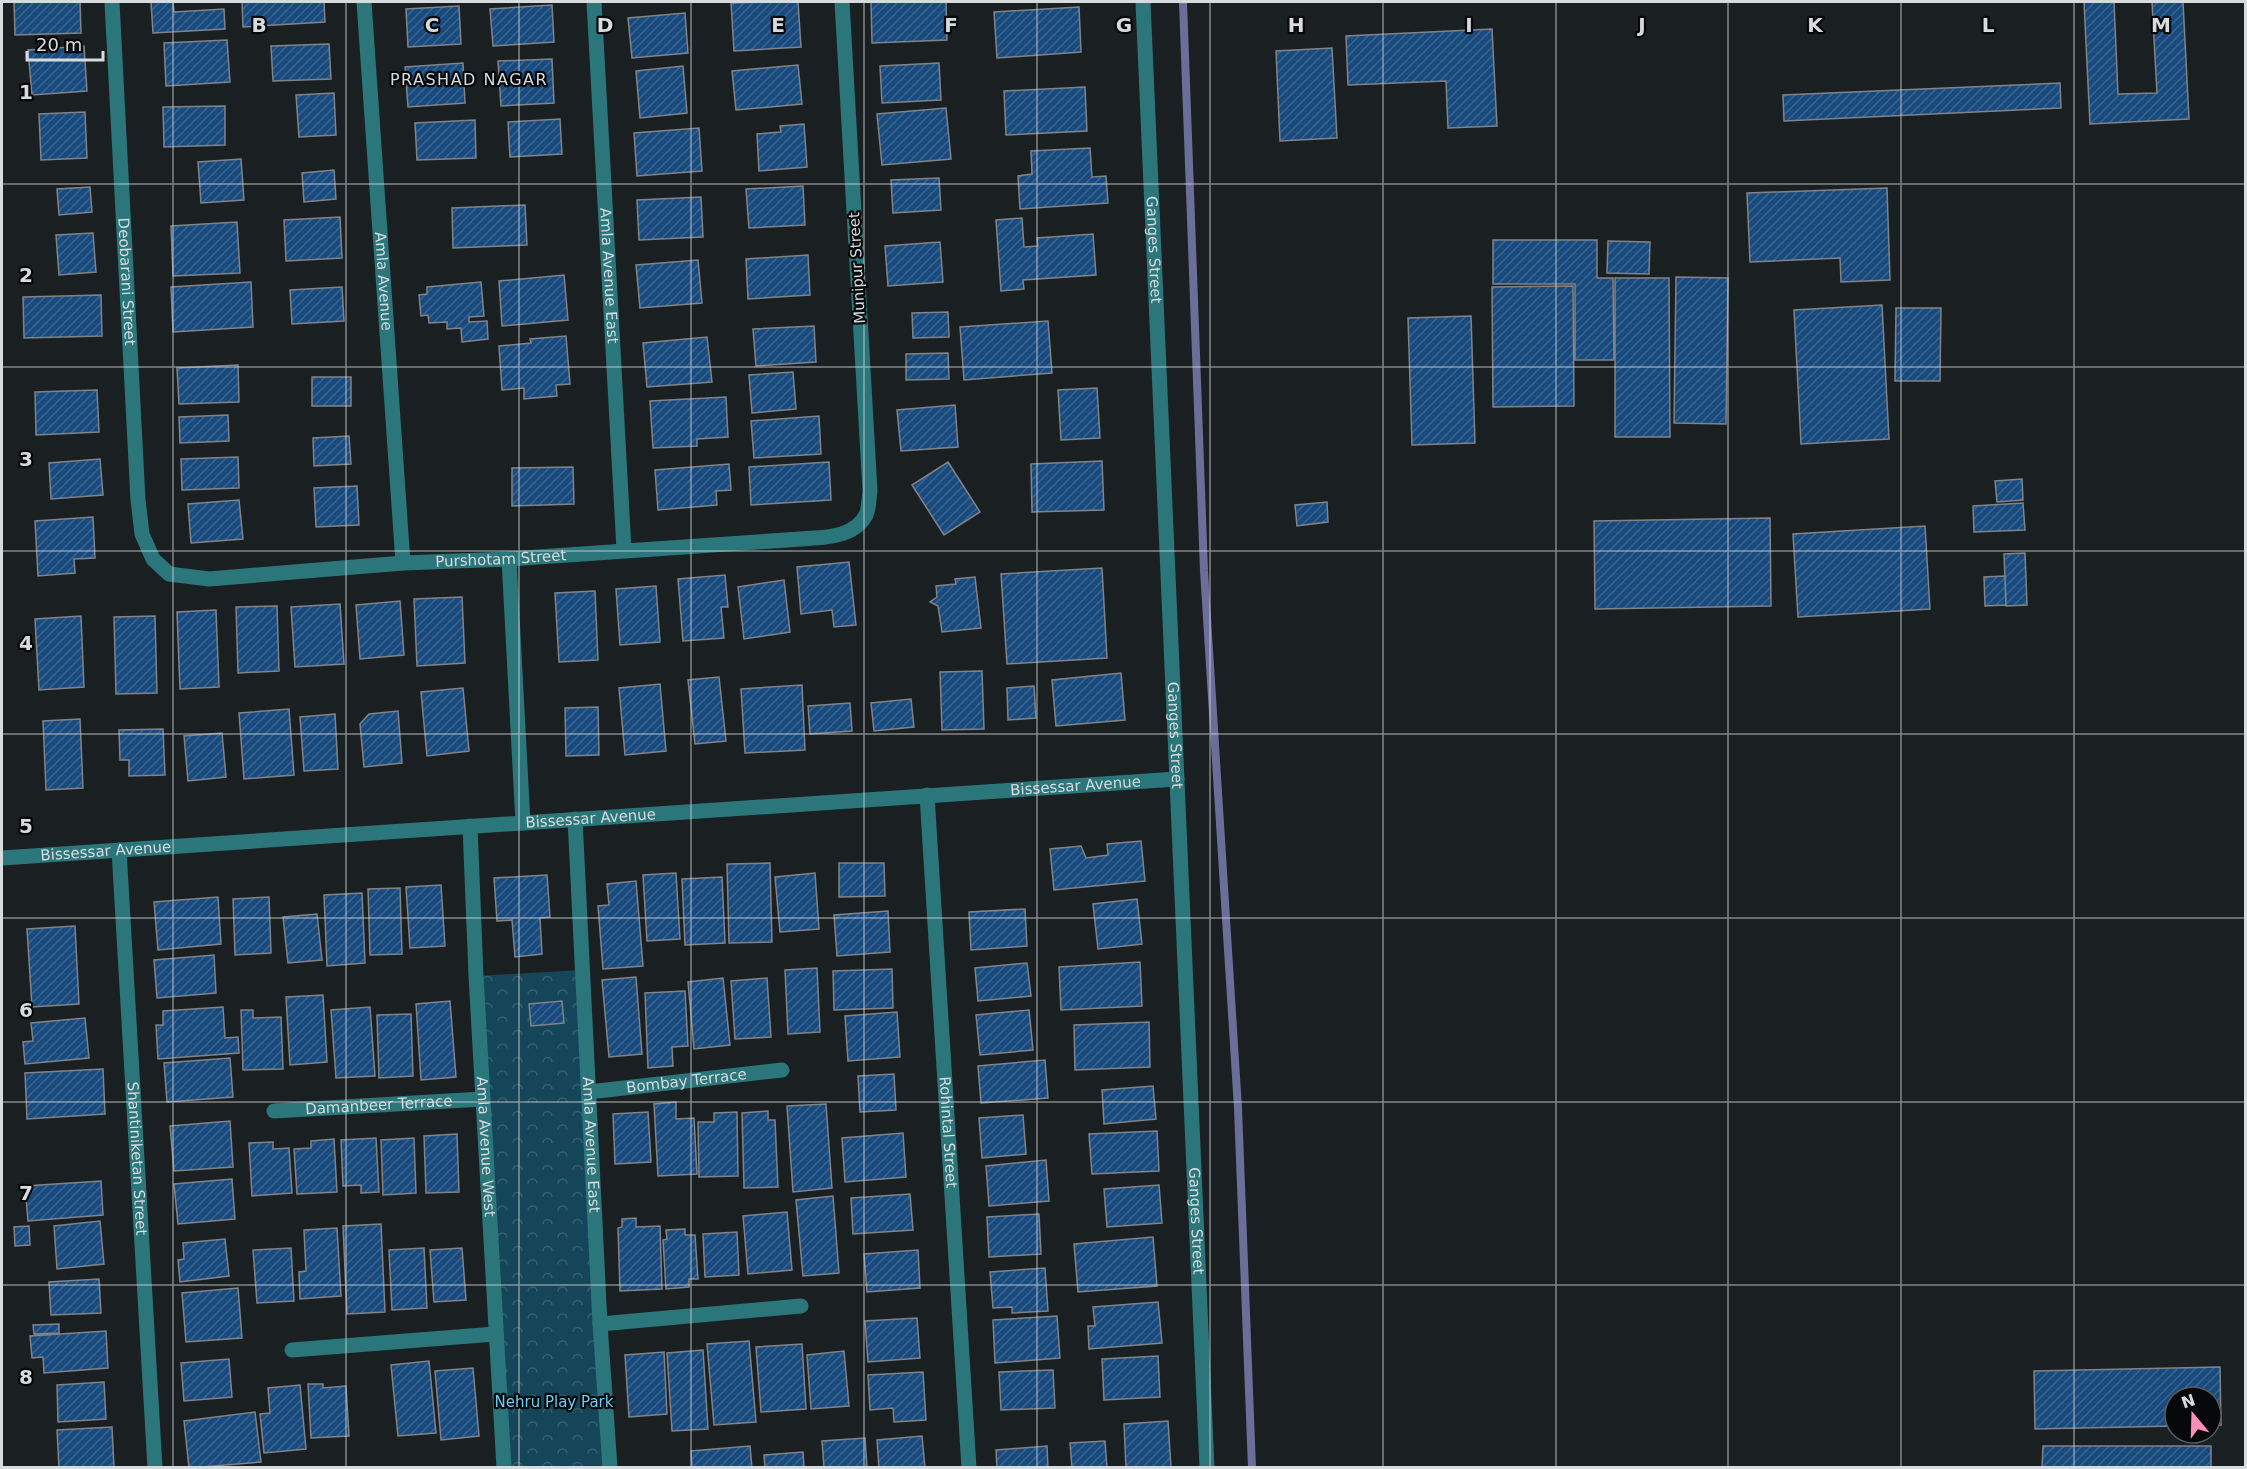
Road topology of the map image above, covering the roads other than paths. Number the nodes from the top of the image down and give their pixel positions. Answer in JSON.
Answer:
{"nodes":[{"id":1,"x":112,"y":2,"type":"edge"},
{"id":2,"x":364,"y":2,"type":"edge"},
{"id":3,"x":594,"y":2,"type":"edge"},
{"id":4,"x":842,"y":2,"type":"edge"},
{"id":5,"x":1143,"y":2,"type":"edge"},
{"id":6,"x":853,"y":528,"type":"joint"},
{"id":7,"x":624,"y":550,"type":"junction"},
{"id":8,"x":153,"y":559,"type":"joint"},
{"id":9,"x":509,"y":559,"type":"junction"},
{"id":10,"x":404,"y":563,"type":"junction"},
{"id":11,"x":1178,"y":779,"type":"junction"},
{"id":12,"x":927,"y":795,"type":"junction"},
{"id":13,"x":575,"y":819,"type":"junction"},
{"id":14,"x":523,"y":823,"type":"junction"},
{"id":15,"x":470,"y":826,"type":"junction"},
{"id":16,"x":119,"y":850,"type":"junction"},
{"id":17,"x":2,"y":858,"type":"edge"},
{"id":18,"x":782,"y":1070,"type":"dead end"},
{"id":19,"x":589,"y":1092,"type":"junction"},
{"id":20,"x":483,"y":1099,"type":"junction"},
{"id":21,"x":274,"y":1111,"type":"dead end"},
{"id":22,"x":801,"y":1306,"type":"dead end"},
{"id":23,"x":600,"y":1324,"type":"junction"},
{"id":24,"x":495,"y":1334,"type":"junction"},
{"id":25,"x":292,"y":1350,"type":"dead end"},
{"id":26,"x":155,"y":1467,"type":"edge"},
{"id":27,"x":504,"y":1467,"type":"edge"},
{"id":28,"x":610,"y":1467,"type":"edge"},
{"id":29,"x":969,"y":1467,"type":"edge"},
{"id":30,"x":1207,"y":1467,"type":"edge"}],
"edges":[{"from":1,"to":8,"type":"street","name":"Deobarani Street"},
{"from":2,"to":10,"type":"street","name":"Amla Avenue"},
{"from":3,"to":7,"type":"street","name":"Amla Avenue East"},
{"from":4,"to":6,"type":"street","name":"Munipur Street"},
{"from":5,"to":11,"type":"street","name":"Ganges Street"},
{"from":6,"to":7,"type":"street","name":"Purshotam Street"},
{"from":7,"to":9,"type":"street","name":"Purshotam Street"},
{"from":8,"to":10,"type":"street","name":"Purshotam Street"},
{"from":9,"to":10,"type":"street","name":"Purshotam Street"},
{"from":9,"to":14,"type":"street"},
{"from":11,"to":12,"type":"street","name":"Bissessar Avenue"},
{"from":11,"to":30,"type":"street","name":"Ganges Street"},
{"from":12,"to":13,"type":"street","name":"Bissessar Avenue"},
{"from":12,"to":29,"type":"street","name":"Rohintal Street"},
{"from":13,"to":14,"type":"street","name":"Bissessar Avenue"},
{"from":13,"to":19,"type":"street","name":"Amla Avenue East"},
{"from":14,"to":15,"type":"street","name":"Bissessar Avenue"},
{"from":15,"to":16,"type":"street","name":"Bissessar Avenue"},
{"from":15,"to":20,"type":"street","name":"Amla Avenue West"},
{"from":16,"to":17,"type":"street","name":"Bissessar Avenue"},
{"from":16,"to":26,"type":"street","name":"Shantiniketan Street"},
{"from":18,"to":19,"type":"street","name":"Bombay Terrace"},
{"from":19,"to":23,"type":"street","name":"Amla Avenue East"},
{"from":20,"to":21,"type":"street","name":"Damanbeer Terrace"},
{"from":20,"to":24,"type":"street","name":"Amla Avenue West"},
{"from":22,"to":23,"type":"street"},
{"from":23,"to":28,"type":"street","name":"Amla Avenue East"},
{"from":24,"to":25,"type":"street"},
{"from":24,"to":27,"type":"street","name":"Amla Avenue West"}]}
